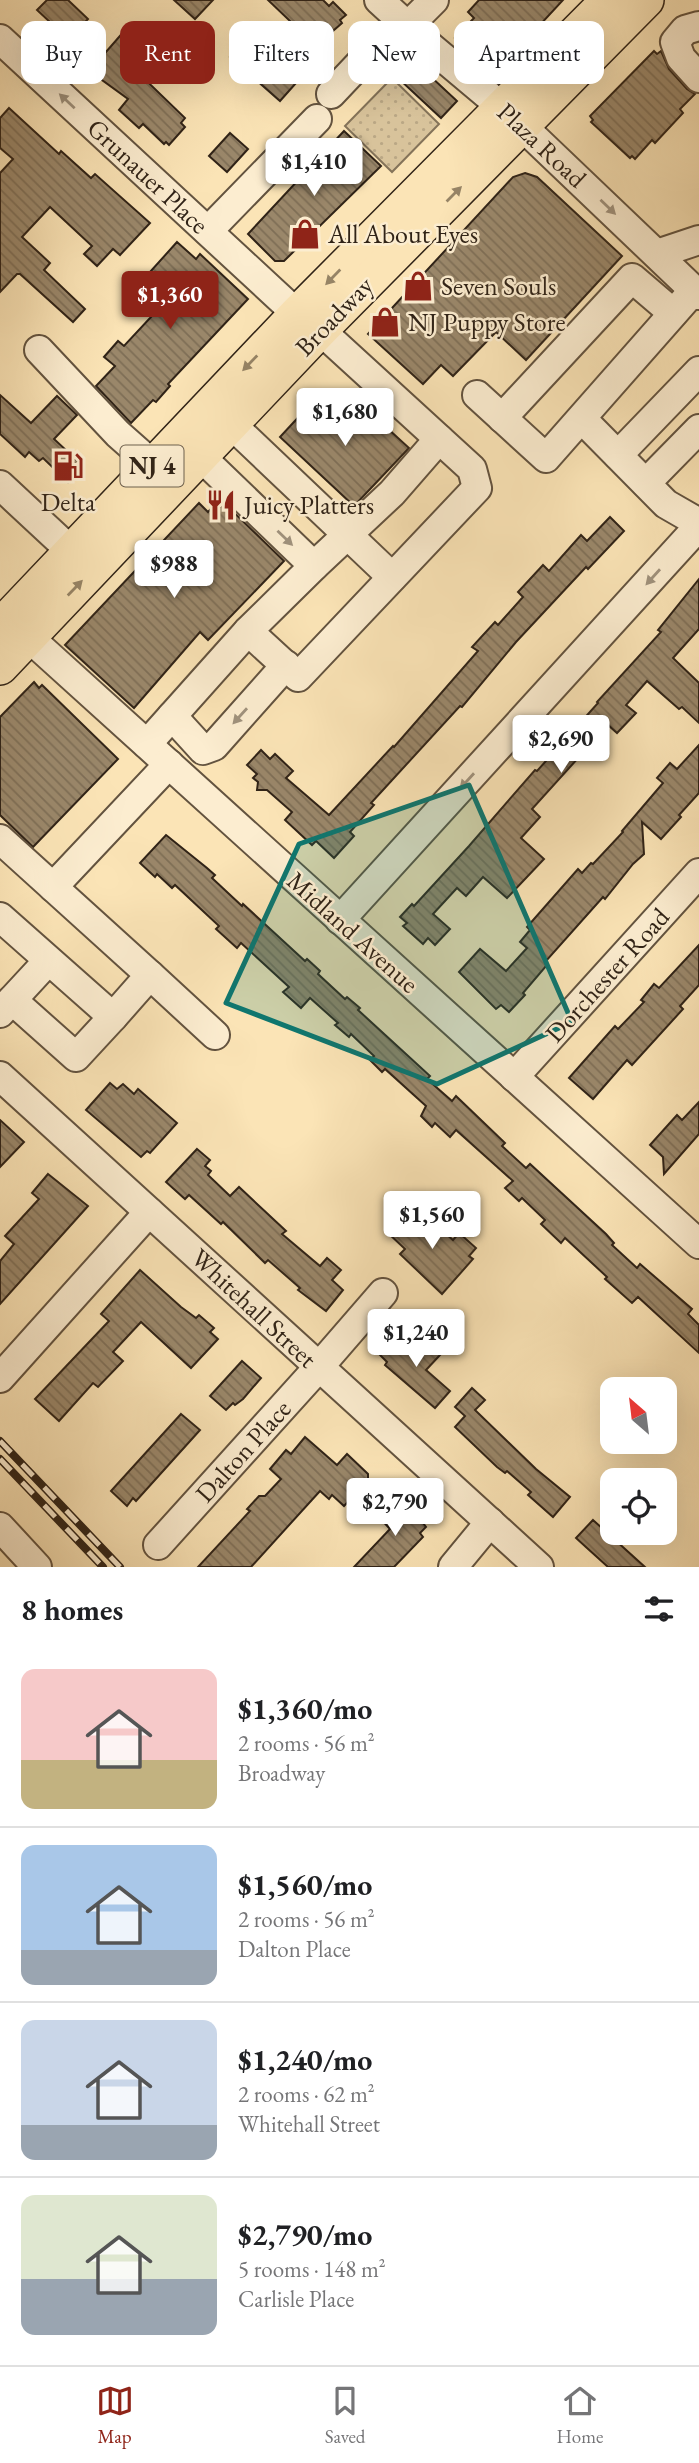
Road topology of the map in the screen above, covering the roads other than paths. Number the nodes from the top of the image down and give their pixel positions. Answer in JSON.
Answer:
{"nodes":[{"id":1,"x":379,"y":0,"type":"edge"},
{"id":2,"x":434,"y":0,"type":"edge"},
{"id":3,"x":609,"y":0,"type":"edge"},
{"id":4,"x":646,"y":0,"type":"edge"},
{"id":5,"x":411,"y":21,"type":"edge"},
{"id":6,"x":699,"y":26,"type":"edge"},
{"id":7,"x":0,"y":39,"type":"edge"},
{"id":8,"x":440,"y":48,"type":"edge"},
{"id":9,"x":348,"y":78,"type":"edge"},
{"id":10,"x":699,"y":78,"type":"edge"},
{"id":11,"x":331,"y":94,"type":"dead end"},
{"id":12,"x":513,"y":116,"type":"junction"},
{"id":13,"x":317,"y":120,"type":"dead end"},
{"id":14,"x":208,"y":231,"type":"junction"},
{"id":15,"x":699,"y":240,"type":"edge"},
{"id":16,"x":657,"y":254,"type":"junction"},
{"id":17,"x":697,"y":293,"type":"edge"},
{"id":18,"x":673,"y":313,"type":"junction"},
{"id":19,"x":309,"y":322,"type":"junction"},
{"id":20,"x":38,"y":350,"type":"dead end"},
{"id":21,"x":699,"y":371,"type":"edge"},
{"id":22,"x":477,"y":395,"type":"dead end"},
{"id":23,"x":502,"y":418,"type":"junction"},
{"id":24,"x":582,"y":419,"type":"junction"},
{"id":25,"x":230,"y":424,"type":"junction"},
{"id":26,"x":699,"y":429,"type":"edge"},
{"id":27,"x":439,"y":439,"type":"junction"},
{"id":28,"x":618,"y":455,"type":"junction"},
{"id":29,"x":200,"y":456,"type":"junction"},
{"id":30,"x":153,"y":465,"type":"junction"},
{"id":31,"x":646,"y":483,"type":"junction"},
{"id":32,"x":0,"y":485,"type":"edge"},
{"id":33,"x":699,"y":525,"type":"edge"},
{"id":34,"x":347,"y":534,"type":"junction"},
{"id":35,"x":71,"y":551,"type":"junction"},
{"id":36,"x":314,"y":566,"type":"junction"},
{"id":37,"x":392,"y":577,"type":"junction"},
{"id":38,"x":12,"y":628,"type":"edge"},
{"id":39,"x":248,"y":631,"type":"junction"},
{"id":40,"x":286,"y":666,"type":"junction"},
{"id":41,"x":0,"y":667,"type":"edge"},
{"id":42,"x":172,"y":716,"type":"junction"},
{"id":43,"x":146,"y":744,"type":"junction"},
{"id":44,"x":169,"y":764,"type":"junction"},
{"id":45,"x":0,"y":839,"type":"edge"},
{"id":46,"x":699,"y":873,"type":"edge"},
{"id":47,"x":53,"y":887,"type":"junction"},
{"id":48,"x":0,"y":918,"type":"edge"},
{"id":49,"x":340,"y":920,"type":"junction"},
{"id":50,"x":48,"y":961,"type":"junction"},
{"id":51,"x":150,"y":975,"type":"junction"},
{"id":52,"x":6,"y":1006,"type":"edge"},
{"id":53,"x":113,"y":1017,"type":"junction"},
{"id":54,"x":215,"y":1035,"type":"dead end"},
{"id":55,"x":0,"y":1076,"type":"edge"},
{"id":56,"x":514,"y":1077,"type":"junction"},
{"id":57,"x":149,"y":1212,"type":"junction"},
{"id":58,"x":695,"y":1233,"type":"edge"},
{"id":59,"x":383,"y":1293,"type":"dead end"},
{"id":60,"x":318,"y":1368,"type":"junction"},
{"id":61,"x":0,"y":1378,"type":"edge"},
{"id":62,"x":490,"y":1522,"type":"junction"},
{"id":63,"x":0,"y":1528,"type":"edge"},
{"id":64,"x":158,"y":1545,"type":"dead end"},
{"id":65,"x":37,"y":1567,"type":"edge"},
{"id":66,"x":453,"y":1567,"type":"edge"},
{"id":67,"x":539,"y":1567,"type":"edge"}],
"edges":[{"from":1,"to":5,"type":"street","name":"Plaza Road"},
{"from":2,"to":5,"type":"street"},
{"from":3,"to":12,"type":"main road","name":"Broadway","number":"NJ 4"},
{"from":4,"to":12,"type":"main road","name":"Broadway","number":"NJ 4"},
{"from":6,"to":10,"type":"street"},
{"from":14,"to":7,"type":"street","name":"Grunauer Place","one_way":true},
{"from":8,"to":12,"type":"street","name":"Plaza Road"},
{"from":9,"to":11,"type":"street"},
{"from":12,"to":16,"type":"street","name":"Plaza Road","one_way":true},
{"from":12,"to":19,"type":"main road","name":"Broadway","number":"NJ 4"},
{"from":13,"to":14,"type":"street"},
{"from":14,"to":19,"type":"street","name":"Grunauer Place"},
{"from":15,"to":16,"type":"street"},
{"from":16,"to":17,"type":"street","name":"Plaza Road"},
{"from":17,"to":18,"type":"street"},
{"from":18,"to":23,"type":"street"},
{"from":18,"to":24,"type":"street"},
{"from":19,"to":25,"type":"main road","name":"Broadway","number":"NJ 4"},
{"from":19,"to":27,"type":"street","name":"Grunauer Place"},
{"from":19,"to":30,"type":"main road","name":"Broadway","number":"NJ 4","one_way":true},
{"from":20,"to":30,"type":"street"},
{"from":21,"to":28,"type":"street"},
{"from":22,"to":23,"type":"street"},
{"from":23,"to":24,"type":"street"},
{"from":24,"to":28,"type":"street"},
{"from":25,"to":29,"type":"main road","name":"Broadway","number":"NJ 4"},
{"from":25,"to":34,"type":"street"},
{"from":26,"to":31,"type":"street"},
{"from":27,"to":34,"type":"street"},
{"from":27,"to":37,"type":"street","name":"Grunauer Place"},
{"from":28,"to":31,"type":"street"},
{"from":29,"to":36,"type":"street","one_way":true},
{"from":38,"to":29,"type":"main road","name":"Broadway","number":"NJ 4","one_way":true},
{"from":30,"to":35,"type":"main road","name":"Broadway","number":"NJ 4"},
{"from":31,"to":33,"type":"street"},
{"from":32,"to":35,"type":"street"},
{"from":33,"to":49,"type":"street","one_way":true},
{"from":34,"to":36,"type":"street"},
{"from":34,"to":37,"type":"street"},
{"from":35,"to":38,"type":"main road","name":"Broadway","number":"NJ 4"},
{"from":36,"to":39,"type":"street"},
{"from":37,"to":40,"type":"street"},
{"from":38,"to":41,"type":"main road","name":"Broadway","number":"NJ 4"},
{"from":38,"to":43,"type":"street","name":"Midland Avenue"},
{"from":39,"to":40,"type":"street"},
{"from":39,"to":42,"type":"street"},
{"from":40,"to":42,"type":"street","one_way":true},
{"from":42,"to":43,"type":"street"},
{"from":43,"to":44,"type":"street","name":"Midland Avenue"},
{"from":44,"to":47,"type":"street"},
{"from":44,"to":49,"type":"street","name":"Midland Avenue"},
{"from":45,"to":47,"type":"street"},
{"from":46,"to":56,"type":"street","name":"Dorchester Road"},
{"from":47,"to":51,"type":"street"},
{"from":48,"to":50,"type":"street"},
{"from":49,"to":56,"type":"street","name":"Midland Avenue"},
{"from":50,"to":52,"type":"street"},
{"from":50,"to":53,"type":"street"},
{"from":51,"to":53,"type":"street"},
{"from":51,"to":54,"type":"street"},
{"from":52,"to":53,"type":"street"},
{"from":55,"to":57,"type":"street","name":"Whitehall Street"},
{"from":56,"to":58,"type":"street","name":"Midland Avenue"},
{"from":57,"to":60,"type":"street","name":"Whitehall Street"},
{"from":57,"to":61,"type":"street"},
{"from":59,"to":60,"type":"street","name":"Dalton Place"},
{"from":60,"to":62,"type":"street","name":"Whitehall Street"},
{"from":60,"to":64,"type":"street","name":"Dalton Place"},
{"from":62,"to":66,"type":"street"},
{"from":62,"to":67,"type":"street","name":"Whitehall Street"},
{"from":63,"to":65,"type":"street"}]}
